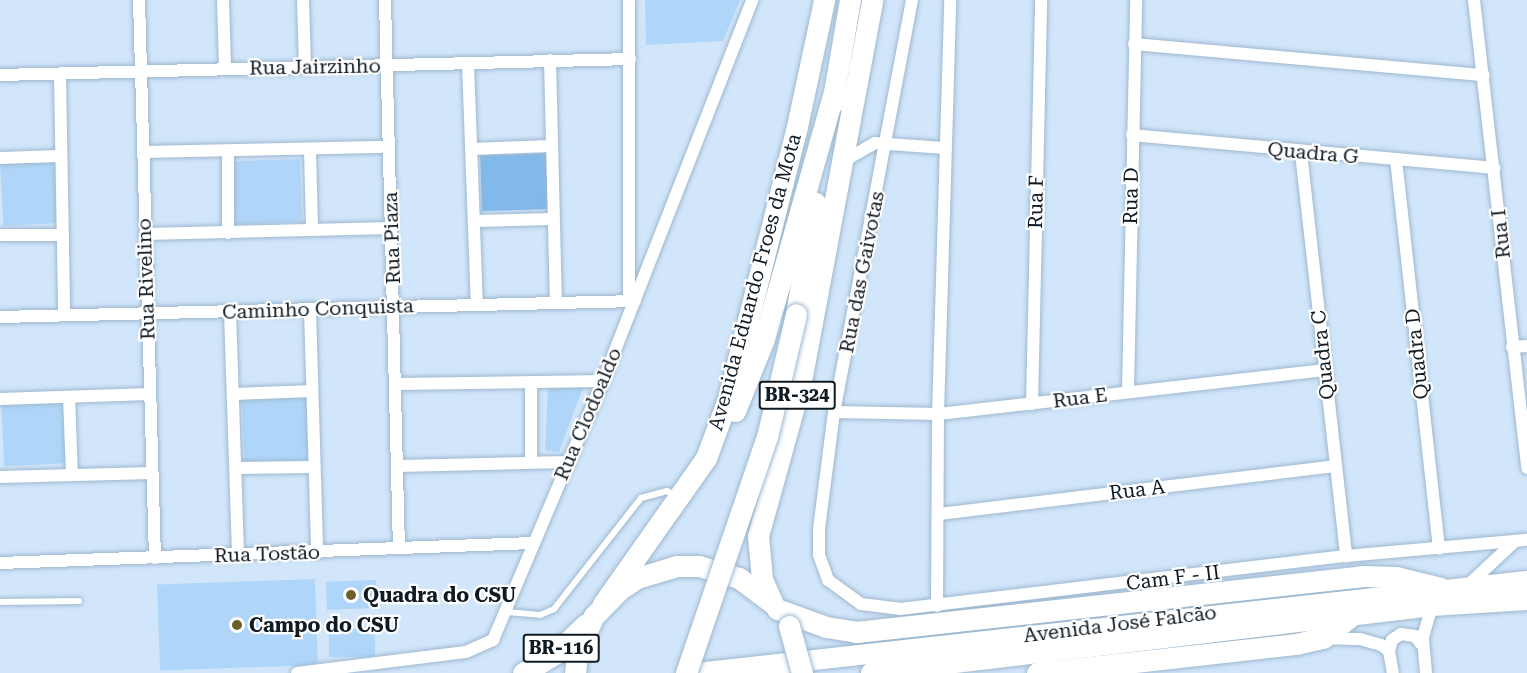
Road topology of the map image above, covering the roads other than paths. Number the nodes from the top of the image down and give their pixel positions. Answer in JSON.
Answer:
{"nodes":[{"id":1,"x":139,"y":0,"type":"edge"},
{"id":2,"x":223,"y":0,"type":"edge"},
{"id":3,"x":303,"y":0,"type":"edge"},
{"id":4,"x":385,"y":0,"type":"edge"},
{"id":5,"x":629,"y":0,"type":"edge"},
{"id":6,"x":752,"y":0,"type":"edge"},
{"id":7,"x":824,"y":0,"type":"edge"},
{"id":8,"x":850,"y":0,"type":"edge"},
{"id":9,"x":872,"y":0,"type":"edge"},
{"id":10,"x":912,"y":0,"type":"edge"},
{"id":11,"x":950,"y":0,"type":"edge"},
{"id":12,"x":1041,"y":0,"type":"edge"},
{"id":13,"x":1136,"y":0,"type":"edge"},
{"id":14,"x":1474,"y":0,"type":"edge"},
{"id":15,"x":1134,"y":44,"type":"junction"},
{"id":16,"x":630,"y":59,"type":"junction"},
{"id":17,"x":550,"y":60,"type":"junction"},
{"id":18,"x":468,"y":63,"type":"junction"},
{"id":19,"x":388,"y":65,"type":"junction"},
{"id":20,"x":305,"y":68,"type":"junction"},
{"id":21,"x":225,"y":69,"type":"junction"},
{"id":22,"x":140,"y":73,"type":"junction"},
{"id":23,"x":0,"y":75,"type":"edge"},
{"id":24,"x":60,"y":75,"type":"junction"},
{"id":25,"x":1484,"y":75,"type":"junction"},
{"id":26,"x":834,"y":91,"type":"junction"},
{"id":27,"x":1132,"y":135,"type":"junction"},
{"id":28,"x":888,"y":142,"type":"junction"},
{"id":29,"x":550,"y":146,"type":"junction"},
{"id":30,"x":389,"y":147,"type":"junction"},
{"id":31,"x":944,"y":148,"type":"junction"},
{"id":32,"x":471,"y":149,"type":"junction"},
{"id":33,"x":228,"y":151,"type":"junction"},
{"id":34,"x":310,"y":151,"type":"junction"},
{"id":35,"x":143,"y":152,"type":"junction"},
{"id":36,"x":1302,"y":153,"type":"junction"},
{"id":37,"x":59,"y":156,"type":"junction"},
{"id":38,"x":0,"y":158,"type":"edge"},
{"id":39,"x":1396,"y":159,"type":"junction"},
{"id":40,"x":842,"y":162,"type":"junction"},
{"id":41,"x":1494,"y":168,"type":"junction"},
{"id":42,"x":552,"y":219,"type":"junction"},
{"id":43,"x":475,"y":221,"type":"junction"},
{"id":44,"x":391,"y":228,"type":"junction"},
{"id":45,"x":312,"y":230,"type":"junction"},
{"id":46,"x":228,"y":233,"type":"junction"},
{"id":47,"x":145,"y":234,"type":"junction"},
{"id":48,"x":0,"y":236,"type":"edge"},
{"id":49,"x":63,"y":236,"type":"junction"},
{"id":50,"x":632,"y":301,"type":"junction"},
{"id":51,"x":556,"y":302,"type":"junction"},
{"id":52,"x":477,"y":305,"type":"junction"},
{"id":53,"x":394,"y":307,"type":"junction"},
{"id":54,"x":310,"y":310,"type":"junction"},
{"id":55,"x":230,"y":312,"type":"junction"},
{"id":56,"x":148,"y":313,"type":"junction"},
{"id":57,"x":64,"y":315,"type":"junction"},
{"id":58,"x":0,"y":317,"type":"edge"},
{"id":59,"x":1527,"y":346,"type":"edge"},
{"id":60,"x":1512,"y":347,"type":"junction"},
{"id":61,"x":1326,"y":370,"type":"junction"},
{"id":62,"x":603,"y":381,"type":"junction"},
{"id":63,"x":531,"y":383,"type":"junction"},
{"id":64,"x":396,"y":384,"type":"junction"},
{"id":65,"x":312,"y":391,"type":"junction"},
{"id":66,"x":1128,"y":391,"type":"junction"},
{"id":67,"x":150,"y":394,"type":"junction"},
{"id":68,"x":234,"y":394,"type":"junction"},
{"id":69,"x":69,"y":397,"type":"junction"},
{"id":70,"x":0,"y":399,"type":"edge"},
{"id":71,"x":1032,"y":404,"type":"junction"},
{"id":72,"x":834,"y":412,"type":"junction"},
{"id":73,"x":938,"y":414,"type":"junction"},
{"id":74,"x":1525,"y":435,"type":"edge"},
{"id":75,"x":706,"y":458,"type":"junction"},
{"id":76,"x":531,"y":461,"type":"junction"},
{"id":77,"x":566,"y":462,"type":"junction"},
{"id":78,"x":398,"y":466,"type":"junction"},
{"id":79,"x":1335,"y":466,"type":"junction"},
{"id":80,"x":314,"y":467,"type":"junction"},
{"id":81,"x":236,"y":468,"type":"junction"},
{"id":82,"x":1527,"y":468,"type":"edge"},
{"id":83,"x":152,"y":473,"type":"junction"},
{"id":84,"x":72,"y":474,"type":"junction"},
{"id":85,"x":0,"y":477,"type":"edge"},
{"id":86,"x":680,"y":498,"type":"junction"},
{"id":87,"x":939,"y":514,"type":"junction"},
{"id":88,"x":1527,"y":540,"type":"edge"},
{"id":89,"x":533,"y":543,"type":"junction"},
{"id":90,"x":1514,"y":543,"type":"junction"},
{"id":91,"x":399,"y":548,"type":"junction"},
{"id":92,"x":1439,"y":549,"type":"junction"},
{"id":93,"x":317,"y":553,"type":"junction"},
{"id":94,"x":238,"y":555,"type":"junction"},
{"id":95,"x":1346,"y":556,"type":"junction"},
{"id":96,"x":155,"y":558,"type":"junction"},
{"id":97,"x":0,"y":563,"type":"edge"},
{"id":98,"x":828,"y":580,"type":"joint"},
{"id":99,"x":1527,"y":581,"type":"edge"},
{"id":100,"x":1466,"y":587,"type":"junction"},
{"id":101,"x":1436,"y":597,"type":"junction"},
{"id":102,"x":1527,"y":600,"type":"edge"},
{"id":103,"x":80,"y":601,"type":"dead end"},
{"id":104,"x":0,"y":602,"type":"edge"},
{"id":105,"x":937,"y":606,"type":"junction"},
{"id":106,"x":598,"y":610,"type":"junction"},
{"id":107,"x":507,"y":612,"type":"junction"},
{"id":108,"x":780,"y":613,"type":"junction"},
{"id":109,"x":1350,"y":617,"type":"junction"},
{"id":110,"x":1323,"y":638,"type":"junction"},
{"id":111,"x":1422,"y":645,"type":"junction"},
{"id":112,"x":1389,"y":651,"type":"junction"},
{"id":113,"x":576,"y":666,"type":"edge"},
{"id":114,"x":705,"y":672,"type":"edge"},
{"id":115,"x":297,"y":673,"type":"edge"},
{"id":116,"x":523,"y":673,"type":"edge"},
{"id":117,"x":686,"y":673,"type":"edge"},
{"id":118,"x":802,"y":673,"type":"edge"},
{"id":119,"x":871,"y":673,"type":"edge"},
{"id":120,"x":1037,"y":673,"type":"edge"},
{"id":121,"x":1393,"y":673,"type":"edge"},
{"id":122,"x":1426,"y":673,"type":"edge"}],
"edges":[{"from":1,"to":22,"type":"street","name":"Rua Rivelino"},
{"from":2,"to":21,"type":"street"},
{"from":3,"to":20,"type":"street"},
{"from":4,"to":19,"type":"street","name":"Rua Piaza"},
{"from":5,"to":16,"type":"street"},
{"from":6,"to":50,"type":"street","name":"Rua Clodoaldo"},
{"from":7,"to":75,"type":"highway","name":"Avenida Eduardo Froes da Mota"},
{"from":8,"to":26,"type":"highway","number":"BR-324"},
{"from":9,"to":40,"type":"highway","number":"BR-324"},
{"from":10,"to":28,"type":"street","name":"Rua das Gaivotas"},
{"from":11,"to":31,"type":"street"},
{"from":12,"to":71,"type":"street","name":"Rua F"},
{"from":13,"to":15,"type":"street","name":"Rua D"},
{"from":14,"to":25,"type":"street","name":"Rua I"},
{"from":15,"to":25,"type":"street"},
{"from":15,"to":27,"type":"street","name":"Rua D"},
{"from":16,"to":17,"type":"street","name":"Rua Jairzinho"},
{"from":16,"to":50,"type":"street"},
{"from":17,"to":18,"type":"street","name":"Rua Jairzinho"},
{"from":17,"to":29,"type":"street"},
{"from":18,"to":19,"type":"street","name":"Rua Jairzinho"},
{"from":18,"to":32,"type":"street"},
{"from":19,"to":20,"type":"street","name":"Rua Jairzinho"},
{"from":19,"to":30,"type":"street","name":"Rua Piaza"},
{"from":20,"to":21,"type":"street","name":"Rua Jairzinho"},
{"from":21,"to":22,"type":"street","name":"Rua Jairzinho"},
{"from":22,"to":24,"type":"street","name":"Rua Jairzinho"},
{"from":22,"to":35,"type":"street","name":"Rua Rivelino"},
{"from":23,"to":24,"type":"street","name":"Rua Jairzinho"},
{"from":24,"to":37,"type":"street"},
{"from":25,"to":41,"type":"street","name":"Rua I"},
{"from":26,"to":75,"type":"highway","number":"BR-324"},
{"from":26,"to":117,"type":"highway","number":"BR-324","bridge":true},
{"from":27,"to":36,"type":"street","name":"Quadra G"},
{"from":27,"to":66,"type":"street","name":"Rua D"},
{"from":28,"to":31,"type":"street"},
{"from":28,"to":40,"type":"street"},
{"from":28,"to":72,"type":"street","name":"Rua das Gaivotas"},
{"from":29,"to":32,"type":"street"},
{"from":29,"to":42,"type":"street"},
{"from":30,"to":34,"type":"street"},
{"from":30,"to":44,"type":"street","name":"Rua Piaza"},
{"from":31,"to":73,"type":"street"},
{"from":32,"to":43,"type":"street"},
{"from":33,"to":34,"type":"street"},
{"from":33,"to":35,"type":"street"},
{"from":33,"to":46,"type":"street"},
{"from":34,"to":45,"type":"street"},
{"from":35,"to":47,"type":"street","name":"Rua Rivelino"},
{"from":36,"to":39,"type":"street","name":"Quadra G"},
{"from":36,"to":61,"type":"street","name":"Quadra C"},
{"from":37,"to":38,"type":"street"},
{"from":37,"to":49,"type":"street"},
{"from":39,"to":41,"type":"street","name":"Quadra G"},
{"from":39,"to":92,"type":"street","name":"Quadra D"},
{"from":40,"to":108,"type":"highway","number":"BR-324"},
{"from":41,"to":60,"type":"street","name":"Rua I"},
{"from":42,"to":43,"type":"street"},
{"from":42,"to":51,"type":"street"},
{"from":43,"to":52,"type":"street"},
{"from":44,"to":45,"type":"street"},
{"from":44,"to":53,"type":"street","name":"Rua Piaza"},
{"from":45,"to":46,"type":"street"},
{"from":46,"to":47,"type":"street"},
{"from":47,"to":56,"type":"street","name":"Rua Rivelino"},
{"from":48,"to":49,"type":"street"},
{"from":49,"to":57,"type":"street"},
{"from":50,"to":51,"type":"street","name":"Caminho Conquista"},
{"from":50,"to":62,"type":"street","name":"Rua Clodoaldo"},
{"from":51,"to":52,"type":"street","name":"Caminho Conquista"},
{"from":52,"to":53,"type":"street","name":"Caminho Conquista"},
{"from":53,"to":54,"type":"street","name":"Caminho Conquista"},
{"from":53,"to":64,"type":"street","name":"Rua Piaza"},
{"from":54,"to":55,"type":"street","name":"Caminho Conquista"},
{"from":54,"to":65,"type":"street"},
{"from":55,"to":56,"type":"street","name":"Caminho Conquista"},
{"from":55,"to":68,"type":"street"},
{"from":56,"to":57,"type":"street","name":"Caminho Conquista"},
{"from":56,"to":67,"type":"street","name":"Rua Rivelino"},
{"from":57,"to":58,"type":"street","name":"Caminho Conquista"},
{"from":59,"to":60,"type":"street"},
{"from":60,"to":74,"type":"street","name":"Rua I"},
{"from":61,"to":66,"type":"street","name":"Rua E"},
{"from":61,"to":79,"type":"street","name":"Quadra C"},
{"from":62,"to":63,"type":"street"},
{"from":62,"to":77,"type":"street","name":"Rua Clodoaldo"},
{"from":63,"to":64,"type":"street"},
{"from":63,"to":76,"type":"street"},
{"from":64,"to":78,"type":"street","name":"Rua Piaza"},
{"from":65,"to":68,"type":"street"},
{"from":65,"to":80,"type":"street"},
{"from":66,"to":71,"type":"street","name":"Rua E"},
{"from":67,"to":69,"type":"street"},
{"from":67,"to":83,"type":"street","name":"Rua Rivelino"},
{"from":68,"to":81,"type":"street"},
{"from":69,"to":70,"type":"street"},
{"from":69,"to":84,"type":"street"},
{"from":71,"to":73,"type":"street","name":"Rua E"},
{"from":72,"to":73,"type":"street","name":"Rua E"},
{"from":72,"to":98,"type":"street","name":"Rua das Gaivotas"},
{"from":73,"to":87,"type":"street"},
{"from":74,"to":82,"type":"street","name":"Rua I"},
{"from":75,"to":86,"type":"highway","name":"Avenida Eduardo Froes da Mota","number":"BR-324"},
{"from":76,"to":77,"type":"street"},
{"from":76,"to":78,"type":"street"},
{"from":77,"to":89,"type":"street","name":"Rua Clodoaldo"},
{"from":78,"to":91,"type":"street","name":"Rua Piaza"},
{"from":79,"to":87,"type":"street","name":"Rua A"},
{"from":79,"to":95,"type":"street","name":"Quadra C"},
{"from":80,"to":81,"type":"street"},
{"from":80,"to":93,"type":"street"},
{"from":81,"to":94,"type":"street"},
{"from":83,"to":84,"type":"street"},
{"from":83,"to":96,"type":"street","name":"Rua Rivelino"},
{"from":84,"to":85,"type":"street"},
{"from":86,"to":106,"type":"highway","name":"Avenida Eduardo Froes da Mota","number":"BR-324"},
{"from":86,"to":107,"type":"lane"},
{"from":87,"to":105,"type":"street"},
{"from":88,"to":90,"type":"street","name":"Cam F - II"},
{"from":89,"to":91,"type":"street","name":"Rua Tostão"},
{"from":89,"to":107,"type":"street","name":"Rua Clodoaldo"},
{"from":90,"to":92,"type":"street","name":"Cam F - II"},
{"from":90,"to":100,"type":"street"},
{"from":91,"to":93,"type":"street","name":"Rua Tostão"},
{"from":92,"to":95,"type":"street","name":"Cam F - II"},
{"from":93,"to":94,"type":"street","name":"Rua Tostão"},
{"from":94,"to":96,"type":"street","name":"Rua Tostão"},
{"from":95,"to":105,"type":"street","name":"Cam F - II"},
{"from":96,"to":97,"type":"street","name":"Rua Tostão"},
{"from":98,"to":105,"type":"street","name":"Cam F - II"},
{"from":99,"to":100,"type":"main road","name":"Avenida José Falcão"},
{"from":100,"to":101,"type":"main road","name":"Avenida José Falcão"},
{"from":101,"to":102,"type":"main road","name":"Avenida José Falcão"},
{"from":101,"to":108,"type":"highway"},
{"from":101,"to":109,"type":"main road","name":"Avenida José Falcão"},
{"from":101,"to":111,"type":"street"},
{"from":101,"to":114,"type":"main road","name":"Avenida José Falcão"},
{"from":103,"to":104,"type":"lane"},
{"from":106,"to":108,"type":"highway"},
{"from":106,"to":113,"type":"highway","name":"Avenida Eduardo Froes da Mota"},
{"from":106,"to":116,"type":"highway","number":"BR-116"},
{"from":107,"to":115,"type":"street","name":"Rua Clodoaldo"},
{"from":108,"to":118,"type":"highway","bridge":true},
{"from":109,"to":110,"type":"highway"},
{"from":109,"to":119,"type":"main road","name":"Avenida José Falcão"},
{"from":110,"to":112,"type":"street"},
{"from":110,"to":120,"type":"highway"},
{"from":111,"to":112,"type":"street"},
{"from":111,"to":122,"type":"street"},
{"from":112,"to":121,"type":"street"}]}
